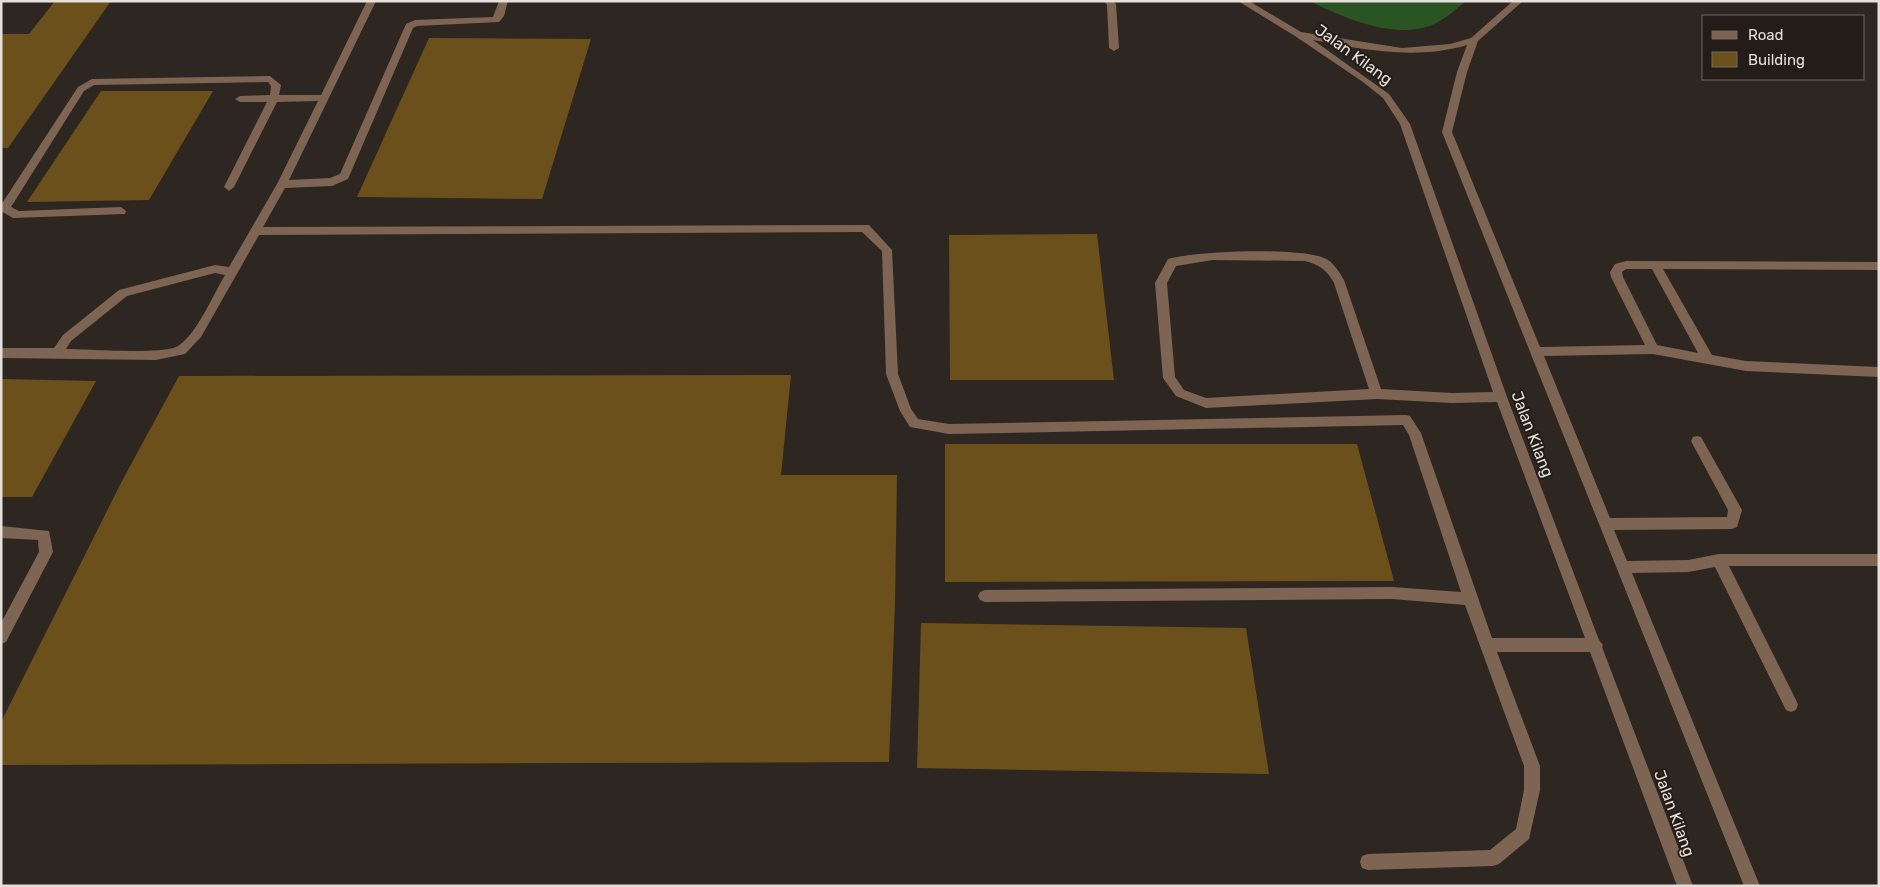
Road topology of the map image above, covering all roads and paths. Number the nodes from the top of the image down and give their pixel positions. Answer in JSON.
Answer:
{"nodes":[{"id":1,"x":372,"y":1,"type":"edge"},
{"id":2,"x":504,"y":1,"type":"edge"},
{"id":3,"x":1108,"y":1,"type":"edge"},
{"id":4,"x":1242,"y":1,"type":"edge"},
{"id":5,"x":1519,"y":1,"type":"edge"},
{"id":6,"x":1298,"y":34,"type":"junction"},
{"id":7,"x":1474,"y":40,"type":"junction"},
{"id":8,"x":1114,"y":48,"type":"dead end"},
{"id":9,"x":274,"y":98,"type":"junction"},
{"id":10,"x":324,"y":98,"type":"junction"},
{"id":11,"x":240,"y":99,"type":"dead end"},
{"id":12,"x":282,"y":184,"type":"junction"},
{"id":13,"x":229,"y":187,"type":"dead end"},
{"id":14,"x":120,"y":211,"type":"dead end"},
{"id":15,"x":255,"y":231,"type":"junction"},
{"id":16,"x":1656,"y":266,"type":"junction"},
{"id":17,"x":1879,"y":266,"type":"edge"},
{"id":18,"x":232,"y":272,"type":"junction"},
{"id":19,"x":1653,"y":349,"type":"junction"},
{"id":20,"x":1538,"y":352,"type":"junction"},
{"id":21,"x":57,"y":353,"type":"junction"},
{"id":22,"x":1,"y":354,"type":"edge"},
{"id":23,"x":1708,"y":359,"type":"junction"},
{"id":24,"x":1879,"y":372,"type":"edge"},
{"id":25,"x":1377,"y":394,"type":"junction"},
{"id":26,"x":1501,"y":397,"type":"junction"},
{"id":27,"x":1697,"y":441,"type":"dead end"},
{"id":28,"x":1606,"y":524,"type":"junction"},
{"id":29,"x":1,"y":532,"type":"edge"},
{"id":30,"x":1719,"y":560,"type":"junction"},
{"id":31,"x":1879,"y":560,"type":"edge"},
{"id":32,"x":1622,"y":567,"type":"junction"},
{"id":33,"x":985,"y":596,"type":"dead end"},
{"id":34,"x":1470,"y":599,"type":"junction"},
{"id":35,"x":1,"y":637,"type":"edge"},
{"id":36,"x":1596,"y":645,"type":"junction"},
{"id":37,"x":1487,"y":646,"type":"junction"},
{"id":38,"x":1791,"y":705,"type":"dead end"},
{"id":39,"x":1368,"y":862,"type":"dead end"},
{"id":40,"x":1685,"y":886,"type":"edge"},
{"id":41,"x":1752,"y":886,"type":"edge"}],
"edges":[{"from":1,"to":10,"type":"street"},
{"from":2,"to":12,"type":"street"},
{"from":3,"to":8,"type":"street"},
{"from":4,"to":6,"type":"street"},
{"from":5,"to":7,"type":"street"},
{"from":6,"to":7,"type":"street"},
{"from":6,"to":26,"type":"street","name":"Jalan Kilang"},
{"from":7,"to":20,"type":"street"},
{"from":9,"to":10,"type":"street"},
{"from":9,"to":11,"type":"street"},
{"from":9,"to":13,"type":"street"},
{"from":9,"to":14,"type":"street"},
{"from":10,"to":12,"type":"street"},
{"from":12,"to":15,"type":"street"},
{"from":15,"to":18,"type":"street"},
{"from":15,"to":34,"type":"street"},
{"from":16,"to":17,"type":"street"},
{"from":16,"to":19,"type":"street"},
{"from":16,"to":23,"type":"street"},
{"from":18,"to":21,"type":"street"},
{"from":18,"to":21,"type":"street"},
{"from":19,"to":20,"type":"street"},
{"from":19,"to":23,"type":"street"},
{"from":20,"to":28,"type":"street"},
{"from":21,"to":22,"type":"street"},
{"from":23,"to":24,"type":"street"},
{"from":25,"to":25,"type":"street"},
{"from":25,"to":26,"type":"street"},
{"from":26,"to":36,"type":"street","name":"Jalan Kilang"},
{"from":27,"to":28,"type":"street"},
{"from":28,"to":32,"type":"street"},
{"from":29,"to":35,"type":"street"},
{"from":30,"to":31,"type":"street"},
{"from":30,"to":32,"type":"street"},
{"from":30,"to":38,"type":"street"},
{"from":32,"to":41,"type":"street"},
{"from":33,"to":34,"type":"street"},
{"from":34,"to":37,"type":"street"},
{"from":36,"to":37,"type":"street"},
{"from":36,"to":40,"type":"street","name":"Jalan Kilang"},
{"from":37,"to":39,"type":"street"}]}
